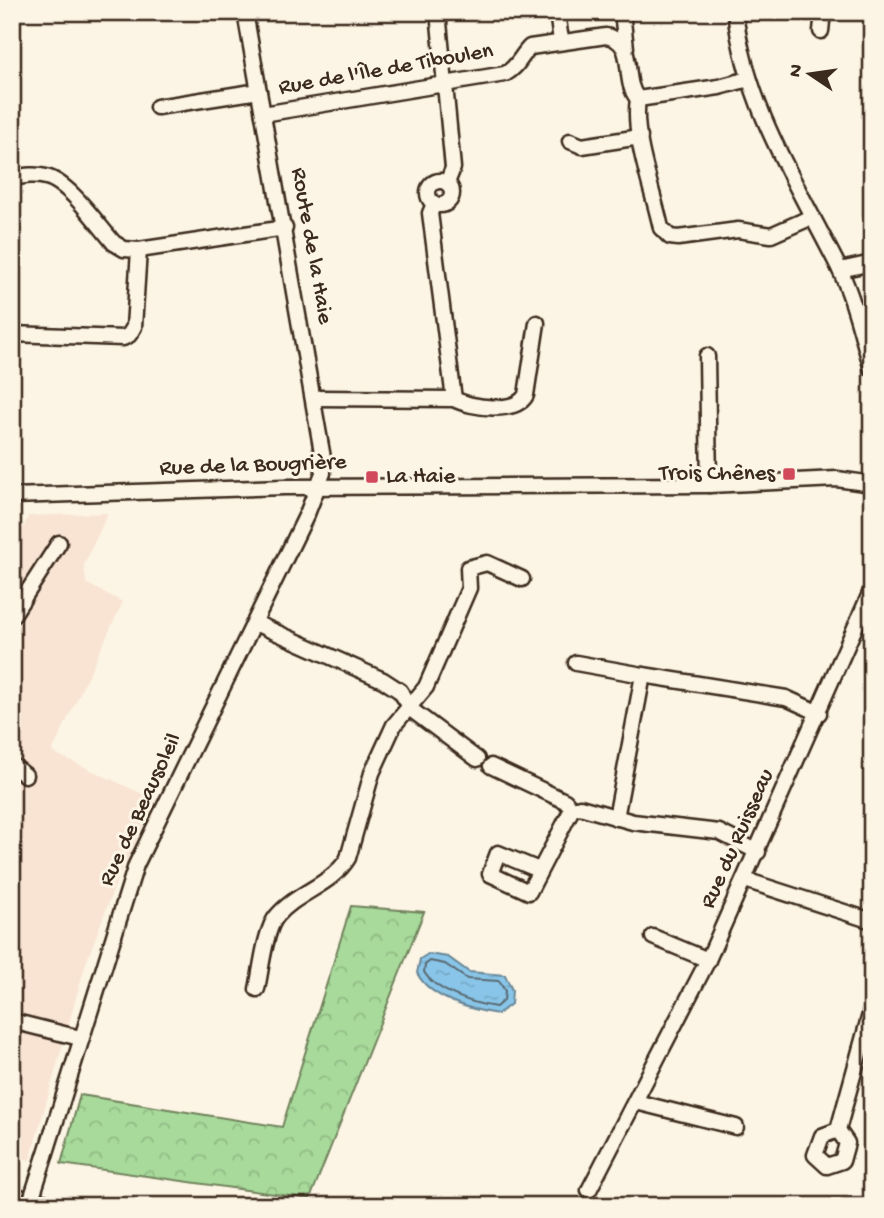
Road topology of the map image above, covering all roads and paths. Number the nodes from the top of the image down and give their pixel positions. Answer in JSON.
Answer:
{"nodes":[{"id":1,"x":245,"y":12,"type":"edge"},
{"id":2,"x":438,"y":12,"type":"edge"},
{"id":3,"x":557,"y":12,"type":"edge"},
{"id":4,"x":622,"y":12,"type":"edge"},
{"id":5,"x":735,"y":12,"type":"edge"},
{"id":6,"x":822,"y":12,"type":"edge"},
{"id":7,"x":821,"y":31,"type":"dead end"},
{"id":8,"x":561,"y":41,"type":"junction"},
{"id":9,"x":626,"y":48,"type":"junction"},
{"id":10,"x":749,"y":79,"type":"junction"},
{"id":11,"x":445,"y":83,"type":"junction"},
{"id":12,"x":259,"y":91,"type":"junction"},
{"id":13,"x":638,"y":99,"type":"junction"},
{"id":14,"x":157,"y":107,"type":"dead end"},
{"id":15,"x":263,"y":114,"type":"junction"},
{"id":16,"x":640,"y":137,"type":"junction"},
{"id":17,"x":570,"y":141,"type":"dead end"},
{"id":18,"x":12,"y":178,"type":"edge"},
{"id":19,"x":812,"y":217,"type":"junction"},
{"id":20,"x":285,"y":228,"type":"junction"},
{"id":21,"x":139,"y":250,"type":"junction"},
{"id":22,"x":872,"y":262,"type":"edge"},
{"id":23,"x":839,"y":270,"type":"junction"},
{"id":24,"x":537,"y":323,"type":"dead end"},
{"id":25,"x":12,"y":334,"type":"edge"},
{"id":26,"x":707,"y":356,"type":"dead end"},
{"id":27,"x":872,"y":369,"type":"edge"},
{"id":28,"x":314,"y":398,"type":"junction"},
{"id":29,"x":454,"y":399,"type":"junction"},
{"id":30,"x":872,"y":484,"type":"edge"},
{"id":31,"x":709,"y":485,"type":"junction"},
{"id":32,"x":317,"y":487,"type":"junction"},
{"id":33,"x":12,"y":496,"type":"edge"},
{"id":34,"x":59,"y":543,"type":"dead end"},
{"id":35,"x":522,"y":579,"type":"dead end"},
{"id":36,"x":872,"y":589,"type":"edge"},
{"id":37,"x":12,"y":615,"type":"edge"},
{"id":38,"x":255,"y":623,"type":"junction"},
{"id":39,"x":576,"y":663,"type":"dead end"},
{"id":40,"x":643,"y":675,"type":"junction"},
{"id":41,"x":409,"y":705,"type":"junction"},
{"id":42,"x":819,"y":713,"type":"junction"},
{"id":43,"x":478,"y":759,"type":"dead end"},
{"id":44,"x":12,"y":765,"type":"edge"},
{"id":45,"x":491,"y":766,"type":"dead end"},
{"id":46,"x":26,"y":775,"type":"dead end"},
{"id":47,"x":572,"y":808,"type":"junction"},
{"id":48,"x":616,"y":818,"type":"junction"},
{"id":49,"x":758,"y":852,"type":"junction"},
{"id":50,"x":539,"y":870,"type":"dead end"},
{"id":51,"x":745,"y":880,"type":"junction"},
{"id":52,"x":872,"y":921,"type":"edge"},
{"id":53,"x":653,"y":937,"type":"dead end"},
{"id":54,"x":708,"y":960,"type":"junction"},
{"id":55,"x":257,"y":989,"type":"dead end"},
{"id":56,"x":872,"y":1007,"type":"edge"},
{"id":57,"x":12,"y":1021,"type":"edge"},
{"id":58,"x":80,"y":1038,"type":"junction"},
{"id":59,"x":636,"y":1102,"type":"junction"},
{"id":60,"x":736,"y":1126,"type":"dead end"},
{"id":61,"x":838,"y":1130,"type":"dead end"},
{"id":62,"x":589,"y":1189,"type":"dead end"},
{"id":63,"x":12,"y":1199,"type":"edge"},
{"id":64,"x":29,"y":1206,"type":"edge"},
{"id":65,"x":44,"y":1206,"type":"edge"}],
"edges":[{"from":1,"to":12,"type":"street","name":"Route de la Haie"},
{"from":2,"to":11,"type":"street"},
{"from":3,"to":8,"type":"street"},
{"from":4,"to":9,"type":"street"},
{"from":5,"to":10,"type":"street"},
{"from":6,"to":7,"type":"street"},
{"from":8,"to":9,"type":"street","name":"Rue de l'Île de Tiboulen"},
{"from":8,"to":11,"type":"street","name":"Rue de l'Île de Tiboulen"},
{"from":9,"to":13,"type":"street"},
{"from":10,"to":13,"type":"street"},
{"from":10,"to":19,"type":"street"},
{"from":11,"to":15,"type":"street","name":"Rue de l'Île de Tiboulen"},
{"from":11,"to":29,"type":"street"},
{"from":12,"to":14,"type":"street"},
{"from":12,"to":15,"type":"street","name":"Route de la Haie"},
{"from":13,"to":16,"type":"street"},
{"from":15,"to":20,"type":"street","name":"Route de la Haie"},
{"from":16,"to":17,"type":"street"},
{"from":16,"to":19,"type":"street"},
{"from":18,"to":21,"type":"street"},
{"from":19,"to":23,"type":"street"},
{"from":20,"to":21,"type":"street"},
{"from":20,"to":28,"type":"street","name":"Route de la Haie"},
{"from":21,"to":25,"type":"street"},
{"from":22,"to":23,"type":"street"},
{"from":23,"to":27,"type":"street"},
{"from":24,"to":29,"type":"street"},
{"from":26,"to":31,"type":"street"},
{"from":28,"to":29,"type":"street"},
{"from":28,"to":32,"type":"street","name":"Route de la Haie"},
{"from":30,"to":31,"type":"street","name":"Rue de la Bougrière"},
{"from":31,"to":32,"type":"street","name":"Rue de la Bougrière"},
{"from":32,"to":33,"type":"street","name":"Rue de la Bougrière"},
{"from":32,"to":38,"type":"street","name":"Rue de Beausoleil"},
{"from":34,"to":37,"type":"street"},
{"from":35,"to":41,"type":"street"},
{"from":36,"to":42,"type":"street","name":"Rue du Ruisseau"},
{"from":38,"to":41,"type":"street"},
{"from":38,"to":58,"type":"street","name":"Rue de Beausoleil"},
{"from":39,"to":40,"type":"street"},
{"from":40,"to":42,"type":"street"},
{"from":40,"to":48,"type":"street"},
{"from":41,"to":43,"type":"street"},
{"from":41,"to":55,"type":"street"},
{"from":42,"to":49,"type":"street","name":"Rue du Ruisseau"},
{"from":44,"to":46,"type":"street"},
{"from":45,"to":47,"type":"street"},
{"from":47,"to":48,"type":"street"},
{"from":47,"to":50,"type":"street"},
{"from":48,"to":49,"type":"street"},
{"from":49,"to":51,"type":"street","name":"Rue du Ruisseau"},
{"from":51,"to":52,"type":"street"},
{"from":51,"to":54,"type":"street","name":"Rue du Ruisseau"},
{"from":53,"to":54,"type":"street"},
{"from":54,"to":59,"type":"street","name":"Rue du Ruisseau"},
{"from":56,"to":61,"type":"street"},
{"from":57,"to":58,"type":"street"},
{"from":58,"to":64,"type":"street","name":"Rue de Beausoleil","bridge":true},
{"from":59,"to":60,"type":"street"},
{"from":59,"to":62,"type":"street","name":"Rue du Ruisseau"},
{"from":63,"to":65,"type":"highway"}]}
